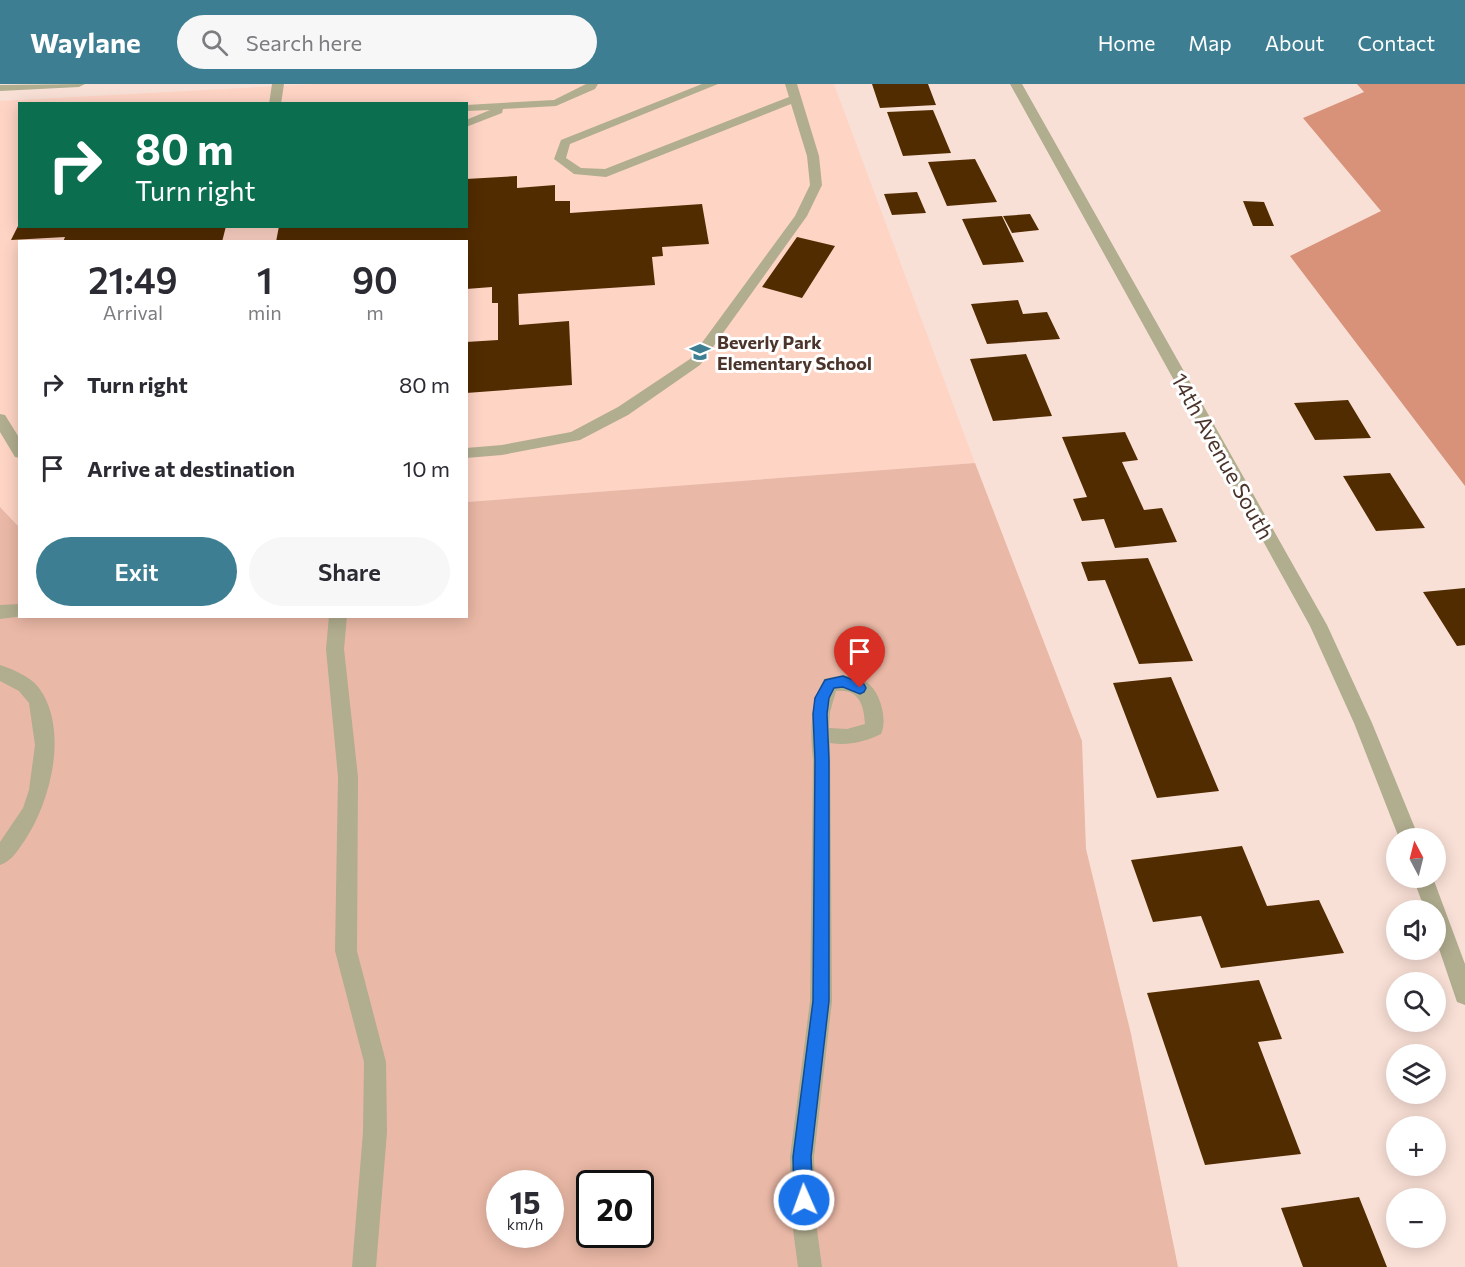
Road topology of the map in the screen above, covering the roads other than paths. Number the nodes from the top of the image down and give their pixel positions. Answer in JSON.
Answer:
{"nodes":[{"id":1,"x":79,"y":84,"type":"edge"},
{"id":2,"x":278,"y":84,"type":"edge"},
{"id":3,"x":592,"y":84,"type":"edge"},
{"id":4,"x":712,"y":84,"type":"edge"},
{"id":5,"x":791,"y":84,"type":"edge"},
{"id":6,"x":1016,"y":84,"type":"edge"},
{"id":7,"x":0,"y":88,"type":"edge"},
{"id":8,"x":796,"y":98,"type":"junction"},
{"id":9,"x":275,"y":102,"type":"edge"},
{"id":10,"x":512,"y":105,"type":"junction"},
{"id":11,"x":468,"y":108,"type":"edge"},
{"id":12,"x":468,"y":123,"type":"edge"},
{"id":13,"x":0,"y":419,"type":"edge"},
{"id":14,"x":18,"y":450,"type":"edge"},
{"id":15,"x":468,"y":453,"type":"edge"},
{"id":16,"x":18,"y":611,"type":"edge"},
{"id":17,"x":0,"y":612,"type":"edge"},
{"id":18,"x":338,"y":618,"type":"edge"},
{"id":19,"x":0,"y":672,"type":"edge"},
{"id":20,"x":820,"y":734,"type":"dead end"},
{"id":21,"x":1405,"y":828,"type":"edge"},
{"id":22,"x":0,"y":856,"type":"edge"},
{"id":23,"x":1446,"y":941,"type":"edge"},
{"id":24,"x":1465,"y":994,"type":"edge"},
{"id":25,"x":364,"y":1267,"type":"edge"},
{"id":26,"x":810,"y":1267,"type":"edge"}],
"edges":[{"from":1,"to":7,"type":"street"},
{"from":2,"to":9,"type":"street"},
{"from":3,"to":10,"type":"street"},
{"from":4,"to":8,"type":"street"},
{"from":5,"to":8,"type":"street"},
{"from":6,"to":21,"type":"street","name":"14th Avenue South"},
{"from":8,"to":15,"type":"street"},
{"from":10,"to":11,"type":"street"},
{"from":10,"to":12,"type":"street"},
{"from":13,"to":14,"type":"street"},
{"from":16,"to":17,"type":"street"},
{"from":18,"to":25,"type":"street"},
{"from":19,"to":22,"type":"street"},
{"from":20,"to":26,"type":"street"},
{"from":23,"to":24,"type":"street"}]}
